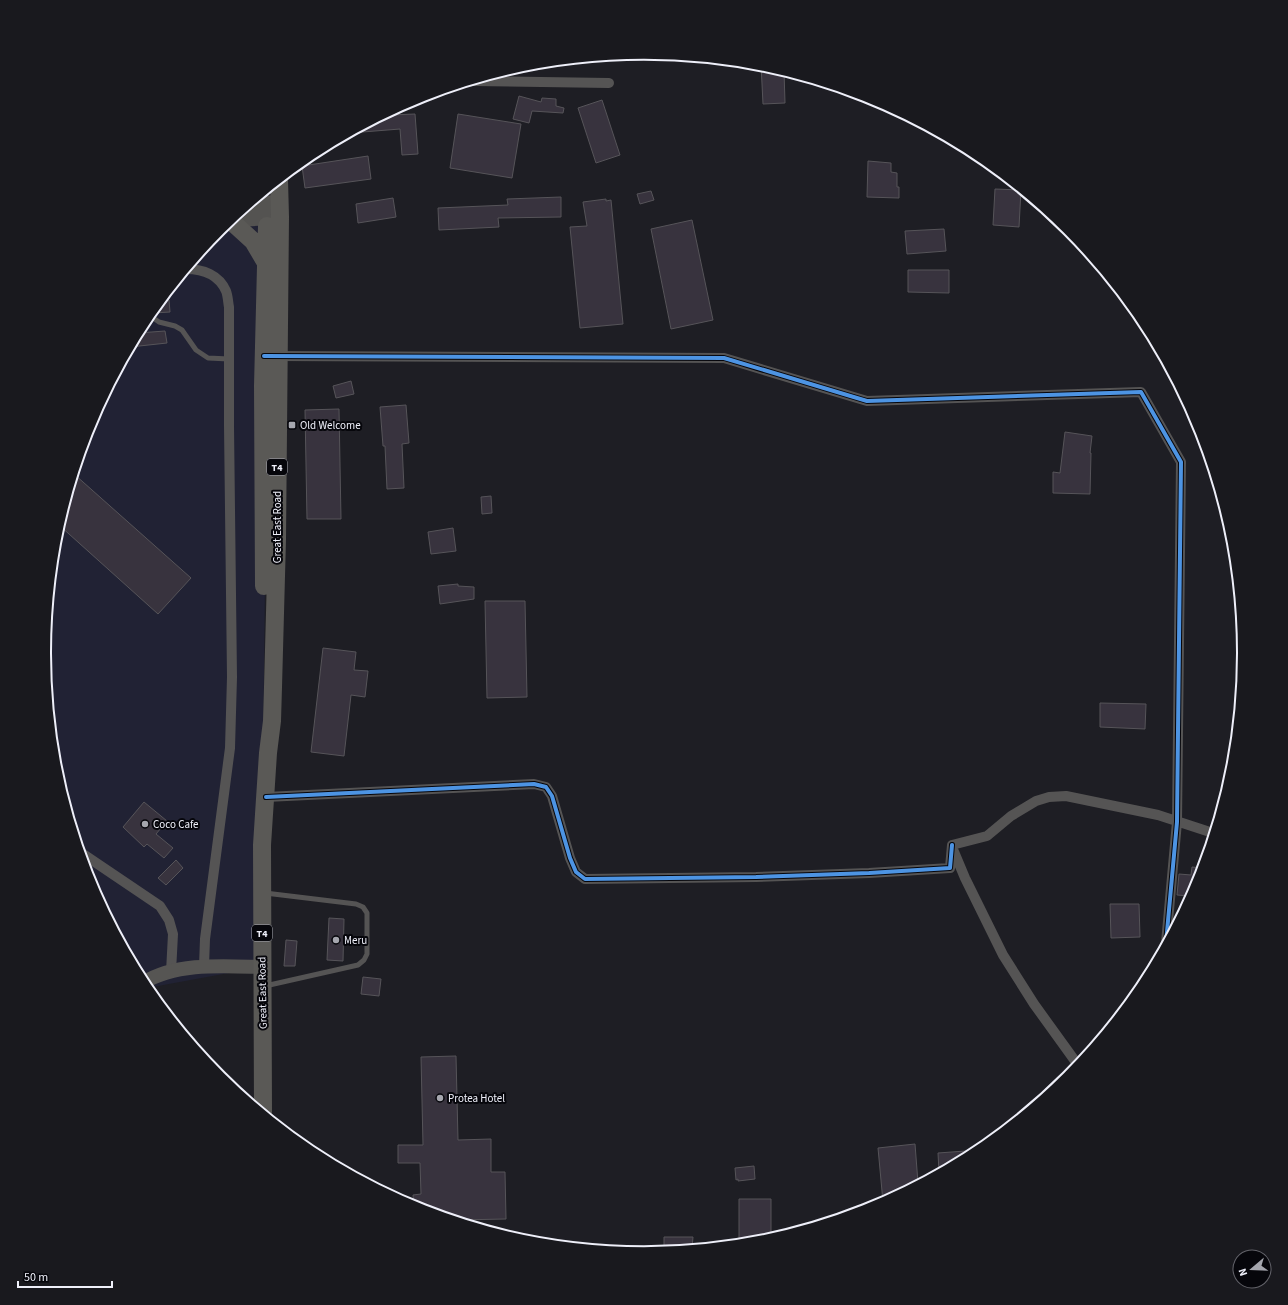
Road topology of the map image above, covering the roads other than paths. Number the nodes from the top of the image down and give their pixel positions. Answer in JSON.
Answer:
{"nodes":[{"id":1,"x":489,"y":81,"type":"edge"},
{"id":2,"x":609,"y":84,"type":"dead end"},
{"id":3,"x":277,"y":187,"type":"edge"},
{"id":4,"x":255,"y":205,"type":"edge"},
{"id":5,"x":273,"y":206,"type":"edge"},
{"id":6,"x":244,"y":215,"type":"edge"},
{"id":7,"x":235,"y":224,"type":"edge"},
{"id":8,"x":266,"y":263,"type":"junction"},
{"id":9,"x":192,"y":269,"type":"edge"},
{"id":10,"x":154,"y":318,"type":"edge"},
{"id":11,"x":271,"y":356,"type":"junction"},
{"id":12,"x":229,"y":359,"type":"junction"},
{"id":13,"x":266,"y":797,"type":"junction"},
{"id":14,"x":1177,"y":822,"type":"junction"},
{"id":15,"x":1209,"y":832,"type":"edge"},
{"id":16,"x":952,"y":845,"type":"junction"},
{"id":17,"x":87,"y":857,"type":"edge"},
{"id":18,"x":263,"y":893,"type":"junction"},
{"id":19,"x":1167,"y":932,"type":"edge"},
{"id":20,"x":204,"y":966,"type":"junction"},
{"id":21,"x":261,"y":967,"type":"junction"},
{"id":22,"x":171,"y":972,"type":"junction"},
{"id":23,"x":150,"y":980,"type":"edge"},
{"id":24,"x":262,"y":987,"type":"junction"},
{"id":25,"x":1074,"y":1060,"type":"edge"},
{"id":26,"x":263,"y":1106,"type":"edge"}],
"edges":[{"from":1,"to":2,"type":"street"},
{"from":3,"to":5,"type":"highway","name":"Great East Road","number":"T4"},
{"from":4,"to":5,"type":"main road"},
{"from":5,"to":6,"type":"main road"},
{"from":5,"to":8,"type":"highway","name":"Great East Road","number":"T4"},
{"from":5,"to":11,"type":"highway","name":"Great East Road","number":"T4"},
{"from":7,"to":8,"type":"highway"},
{"from":8,"to":11,"type":"highway","name":"Great East Road","number":"T4"},
{"from":9,"to":12,"type":"street"},
{"from":10,"to":12,"type":"lane"},
{"from":11,"to":13,"type":"highway","name":"Great East Road","number":"T4"},
{"from":11,"to":14,"type":"street"},
{"from":12,"to":20,"type":"street"},
{"from":13,"to":16,"type":"street"},
{"from":13,"to":18,"type":"highway","name":"Great East Road","number":"T4"},
{"from":14,"to":15,"type":"street"},
{"from":14,"to":16,"type":"street"},
{"from":14,"to":19,"type":"street"},
{"from":16,"to":25,"type":"street"},
{"from":17,"to":22,"type":"street"},
{"from":18,"to":21,"type":"highway","name":"Great East Road","number":"T4"},
{"from":18,"to":24,"type":"lane"},
{"from":20,"to":21,"type":"street"},
{"from":20,"to":22,"type":"street"},
{"from":21,"to":24,"type":"highway","name":"Great East Road","number":"T4"},
{"from":22,"to":23,"type":"street"},
{"from":24,"to":26,"type":"highway","name":"Great East Road","number":"T4"}]}
